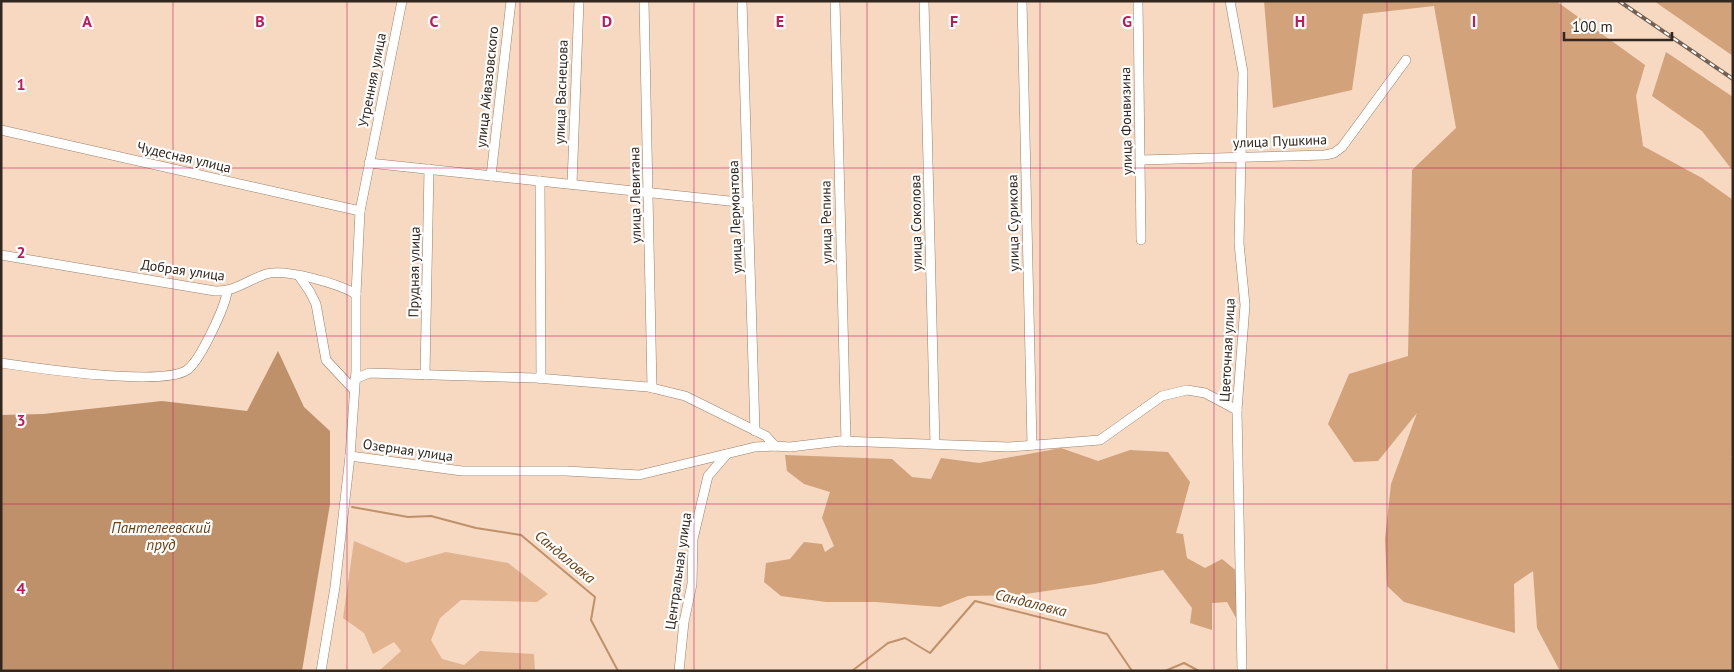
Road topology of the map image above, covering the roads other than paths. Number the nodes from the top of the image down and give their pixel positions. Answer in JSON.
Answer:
{"nodes":[{"id":1,"x":511,"y":1,"type":"edge"},
{"id":2,"x":579,"y":1,"type":"edge"},
{"id":3,"x":644,"y":1,"type":"edge"},
{"id":4,"x":742,"y":1,"type":"edge"},
{"id":5,"x":835,"y":1,"type":"edge"},
{"id":6,"x":924,"y":1,"type":"edge"},
{"id":7,"x":1022,"y":1,"type":"edge"},
{"id":8,"x":1138,"y":1,"type":"edge"},
{"id":9,"x":1230,"y":1,"type":"edge"},
{"id":10,"x":402,"y":2,"type":"edge"},
{"id":11,"x":1406,"y":60,"type":"dead end"},
{"id":12,"x":1,"y":130,"type":"edge"},
{"id":13,"x":1241,"y":157,"type":"junction"},
{"id":14,"x":1140,"y":160,"type":"junction"},
{"id":15,"x":370,"y":163,"type":"junction"},
{"id":16,"x":429,"y":169,"type":"junction"},
{"id":17,"x":491,"y":176,"type":"junction"},
{"id":18,"x":540,"y":181,"type":"junction"},
{"id":19,"x":572,"y":184,"type":"junction"},
{"id":20,"x":649,"y":192,"type":"junction"},
{"id":21,"x":748,"y":203,"type":"junction"},
{"id":22,"x":360,"y":211,"type":"junction"},
{"id":23,"x":1141,"y":240,"type":"dead end"},
{"id":24,"x":1,"y":254,"type":"edge"},
{"id":25,"x":299,"y":276,"type":"junction"},
{"id":26,"x":226,"y":292,"type":"junction"},
{"id":27,"x":356,"y":294,"type":"junction"},
{"id":28,"x":1,"y":363,"type":"edge"},
{"id":29,"x":426,"y":375,"type":"junction"},
{"id":30,"x":355,"y":379,"type":"junction"},
{"id":31,"x":541,"y":379,"type":"junction"},
{"id":32,"x":652,"y":388,"type":"junction"},
{"id":33,"x":354,"y":390,"type":"junction"},
{"id":34,"x":1237,"y":410,"type":"junction"},
{"id":35,"x":755,"y":431,"type":"junction"},
{"id":36,"x":846,"y":442,"type":"junction"},
{"id":37,"x":935,"y":444,"type":"junction"},
{"id":38,"x":1032,"y":445,"type":"junction"},
{"id":39,"x":775,"y":446,"type":"junction"},
{"id":40,"x":728,"y":454,"type":"junction"},
{"id":41,"x":350,"y":456,"type":"junction"},
{"id":42,"x":320,"y":671,"type":"edge"},
{"id":43,"x":679,"y":671,"type":"edge"},
{"id":44,"x":1242,"y":671,"type":"edge"}],
"edges":[{"from":1,"to":17,"type":"street","name":"улица Айвазовского"},
{"from":2,"to":19,"type":"street","name":"улица Васнецова"},
{"from":3,"to":20,"type":"street","name":"улица Левитана"},
{"from":4,"to":21,"type":"street","name":"улица Лермонтова"},
{"from":5,"to":36,"type":"street","name":"улица Репина"},
{"from":6,"to":37,"type":"street","name":"улица Соколова"},
{"from":7,"to":38,"type":"street","name":"улица Сурикова"},
{"from":8,"to":14,"type":"street","name":"улица Фонвизина"},
{"from":9,"to":13,"type":"street","name":"Цветочная улица"},
{"from":10,"to":15,"type":"street","name":"Утренняя улица"},
{"from":11,"to":13,"type":"street","name":"улица Пушкина"},
{"from":12,"to":22,"type":"street","name":"Чудесная улица"},
{"from":13,"to":14,"type":"street","name":"улица Пушкина"},
{"from":13,"to":34,"type":"street","name":"Цветочная улица"},
{"from":14,"to":23,"type":"street","name":"улица Фонвизина"},
{"from":15,"to":16,"type":"street"},
{"from":15,"to":22,"type":"street","name":"Утренняя улица"},
{"from":16,"to":17,"type":"street"},
{"from":16,"to":29,"type":"street","name":"Прудная улица"},
{"from":17,"to":18,"type":"street"},
{"from":18,"to":19,"type":"street"},
{"from":18,"to":31,"type":"street"},
{"from":19,"to":20,"type":"street"},
{"from":20,"to":21,"type":"street"},
{"from":20,"to":32,"type":"street","name":"улица Левитана"},
{"from":21,"to":35,"type":"street","name":"улица Лермонтова"},
{"from":22,"to":27,"type":"street","name":"Утренняя улица"},
{"from":24,"to":26,"type":"street","name":"Добрая улица"},
{"from":25,"to":26,"type":"street","name":"Добрая улица"},
{"from":25,"to":27,"type":"street","name":"Добрая улица"},
{"from":25,"to":33,"type":"street"},
{"from":26,"to":28,"type":"street"},
{"from":27,"to":30,"type":"street","name":"Утренняя улица"},
{"from":29,"to":30,"type":"street"},
{"from":29,"to":31,"type":"street"},
{"from":30,"to":33,"type":"street","name":"Утренняя улица"},
{"from":31,"to":32,"type":"street"},
{"from":32,"to":35,"type":"street"},
{"from":33,"to":41,"type":"street","name":"Утренняя улица"},
{"from":34,"to":38,"type":"street","name":"Озерная улица"},
{"from":34,"to":44,"type":"street","name":"Цветочная улица"},
{"from":35,"to":39,"type":"street"},
{"from":36,"to":37,"type":"street","name":"Озерная улица"},
{"from":36,"to":39,"type":"street","name":"Озерная улица"},
{"from":37,"to":38,"type":"street","name":"Озерная улица"},
{"from":39,"to":40,"type":"street","name":"Озерная улица"},
{"from":40,"to":41,"type":"street","name":"Озерная улица"},
{"from":40,"to":43,"type":"street","name":"Центральная улица"},
{"from":41,"to":42,"type":"street","name":"Утренняя улица"}]}
